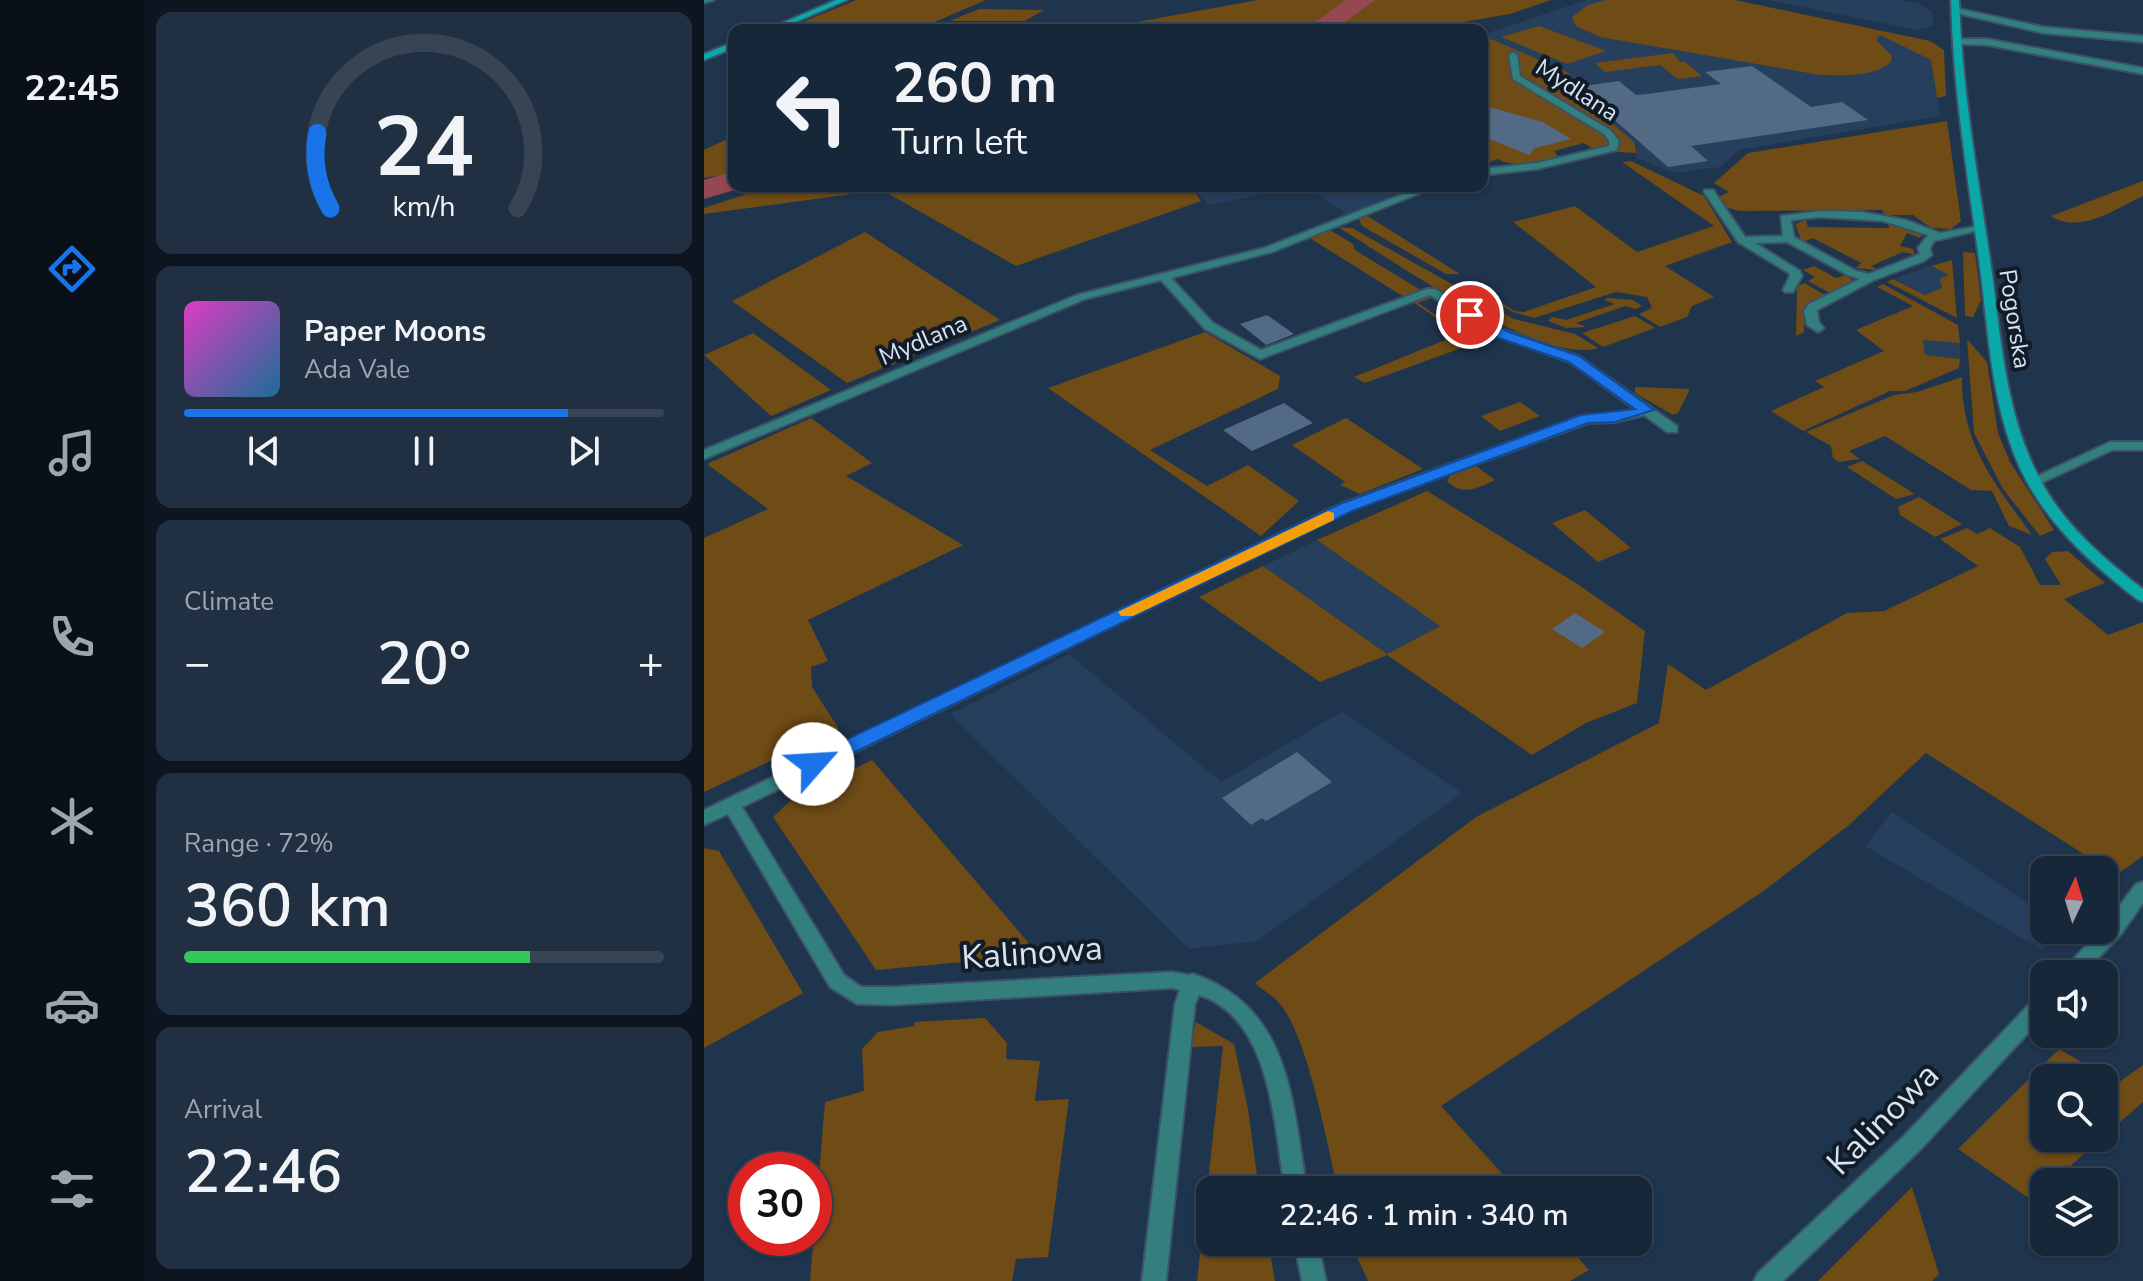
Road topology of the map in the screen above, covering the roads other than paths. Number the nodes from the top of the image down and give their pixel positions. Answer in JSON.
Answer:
{"nodes":[{"id":1,"x":710,"y":0,"type":"edge"},
{"id":2,"x":828,"y":0,"type":"edge"},
{"id":3,"x":843,"y":0,"type":"edge"},
{"id":4,"x":704,"y":1,"type":"edge"},
{"id":5,"x":1955,"y":5,"type":"edge"},
{"id":6,"x":819,"y":10,"type":"junction"},
{"id":7,"x":785,"y":24,"type":"edge"},
{"id":8,"x":2143,"y":39,"type":"edge"},
{"id":9,"x":1958,"y":42,"type":"junction"},
{"id":10,"x":728,"y":47,"type":"edge"},
{"id":11,"x":1513,"y":55,"type":"dead end"},
{"id":12,"x":704,"y":57,"type":"edge"},
{"id":13,"x":2143,"y":71,"type":"edge"},
{"id":14,"x":1488,"y":171,"type":"edge"},
{"id":15,"x":1418,"y":192,"type":"edge"},
{"id":16,"x":1709,"y":192,"type":"dead end"},
{"id":17,"x":1979,"y":229,"type":"junction"},
{"id":18,"x":1936,"y":235,"type":"junction"},
{"id":19,"x":1789,"y":239,"type":"junction"},
{"id":20,"x":1742,"y":240,"type":"junction"},
{"id":21,"x":1162,"y":275,"type":"junction"},
{"id":22,"x":1870,"y":278,"type":"junction"},
{"id":23,"x":1789,"y":290,"type":"dead end"},
{"id":24,"x":1818,"y":328,"type":"dead end"},
{"id":25,"x":1647,"y":410,"type":"junction"},
{"id":26,"x":1672,"y":429,"type":"dead end"},
{"id":27,"x":2143,"y":446,"type":"edge"},
{"id":28,"x":704,"y":455,"type":"edge"},
{"id":29,"x":2034,"y":481,"type":"junction"},
{"id":30,"x":2143,"y":597,"type":"edge"},
{"id":31,"x":731,"y":804,"type":"junction"},
{"id":32,"x":704,"y":818,"type":"edge"},
{"id":33,"x":2143,"y":889,"type":"edge"},
{"id":34,"x":2083,"y":960,"type":"edge"},
{"id":35,"x":1193,"y":982,"type":"junction"},
{"id":36,"x":2030,"y":1017,"type":"edge"},
{"id":37,"x":1293,"y":1176,"type":"edge"},
{"id":38,"x":1309,"y":1256,"type":"edge"},
{"id":39,"x":1154,"y":1281,"type":"edge"},
{"id":40,"x":1314,"y":1281,"type":"edge"},
{"id":41,"x":1766,"y":1281,"type":"edge"}],
"edges":[{"from":1,"to":4,"type":"street"},
{"from":2,"to":6,"type":"street"},
{"from":3,"to":6,"type":"street"},
{"from":5,"to":8,"type":"street"},
{"from":5,"to":9,"type":"street","name":"Pogorska"},
{"from":6,"to":7,"type":"street"},
{"from":9,"to":13,"type":"street"},
{"from":9,"to":17,"type":"street","name":"Pogorska"},
{"from":10,"to":12,"type":"street"},
{"from":11,"to":14,"type":"street","name":"Mydlana"},
{"from":15,"to":21,"type":"street","name":"Mydlana"},
{"from":16,"to":20,"type":"street"},
{"from":17,"to":18,"type":"street"},
{"from":17,"to":29,"type":"street","name":"Pogorska"},
{"from":18,"to":19,"type":"street"},
{"from":18,"to":22,"type":"street"},
{"from":19,"to":20,"type":"street"},
{"from":19,"to":22,"type":"street"},
{"from":20,"to":23,"type":"street"},
{"from":21,"to":25,"type":"street"},
{"from":21,"to":28,"type":"street","name":"Mydlana"},
{"from":22,"to":24,"type":"street"},
{"from":25,"to":26,"type":"street"},
{"from":25,"to":31,"type":"street"},
{"from":27,"to":29,"type":"street"},
{"from":29,"to":30,"type":"street","name":"Pogorska"},
{"from":31,"to":32,"type":"street"},
{"from":31,"to":35,"type":"street","name":"Kalinowa"},
{"from":33,"to":34,"type":"street"},
{"from":35,"to":37,"type":"street","name":"Kalinowa"},
{"from":35,"to":39,"type":"street"},
{"from":36,"to":41,"type":"street","name":"Kalinowa"},
{"from":38,"to":40,"type":"street"}]}
